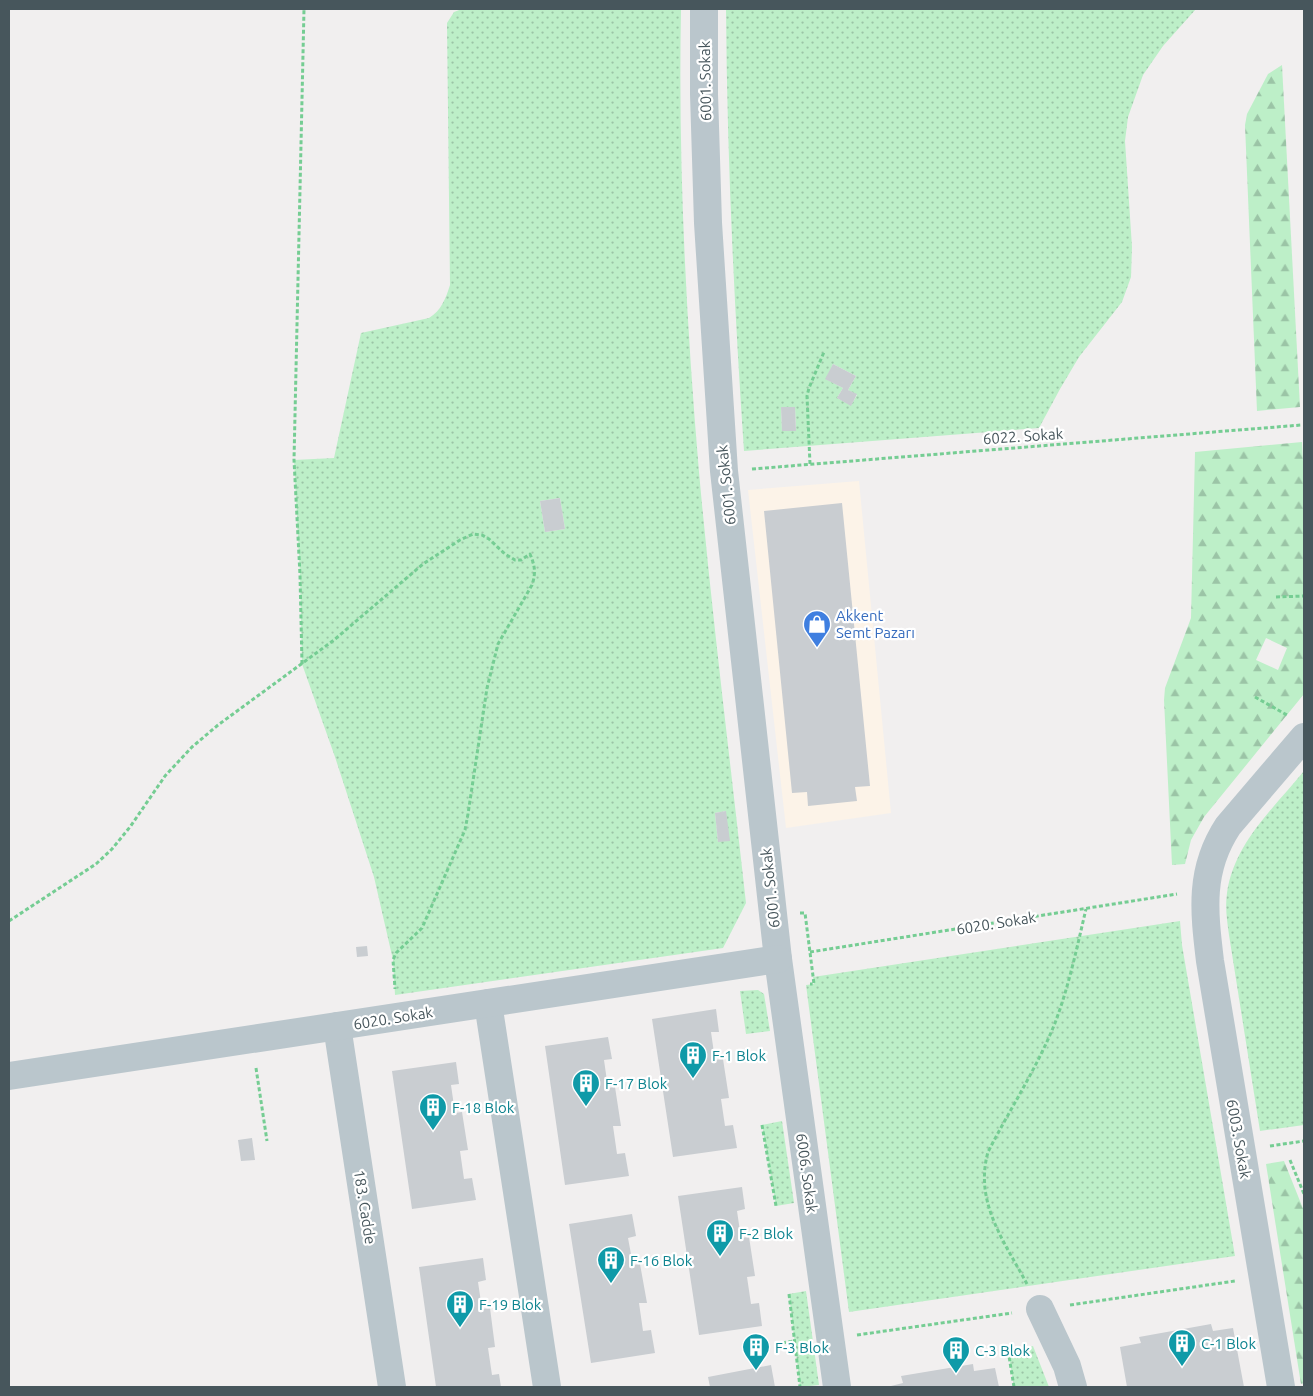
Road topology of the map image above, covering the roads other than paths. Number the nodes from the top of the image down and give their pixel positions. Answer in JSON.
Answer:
{"nodes":[{"id":1,"x":704,"y":9,"type":"edge"},
{"id":2,"x":1304,"y":737,"type":"edge"},
{"id":3,"x":778,"y":959,"type":"junction"},
{"id":4,"x":488,"y":1003,"type":"junction"},
{"id":5,"x":337,"y":1026,"type":"junction"},
{"id":6,"x":9,"y":1076,"type":"edge"},
{"id":7,"x":1040,"y":1309,"type":"road end"},
{"id":8,"x":392,"y":1387,"type":"edge"},
{"id":9,"x":547,"y":1387,"type":"edge"},
{"id":10,"x":837,"y":1387,"type":"edge"},
{"id":11,"x":1074,"y":1387,"type":"edge"},
{"id":12,"x":1281,"y":1387,"type":"edge"}],
"edges":[{"from":1,"to":3,"type":"street","name":"6001. Sokak"},
{"from":2,"to":12,"type":"street","name":"6003. Sokak"},
{"from":3,"to":4,"type":"street","name":"6020. Sokak"},
{"from":3,"to":10,"type":"street","name":"6006. Sokak"},
{"from":4,"to":5,"type":"street","name":"6020. Sokak"},
{"from":4,"to":9,"type":"street"},
{"from":5,"to":6,"type":"street","name":"6020. Sokak"},
{"from":5,"to":8,"type":"street","name":"183. Cadde"},
{"from":7,"to":11,"type":"street"}]}
